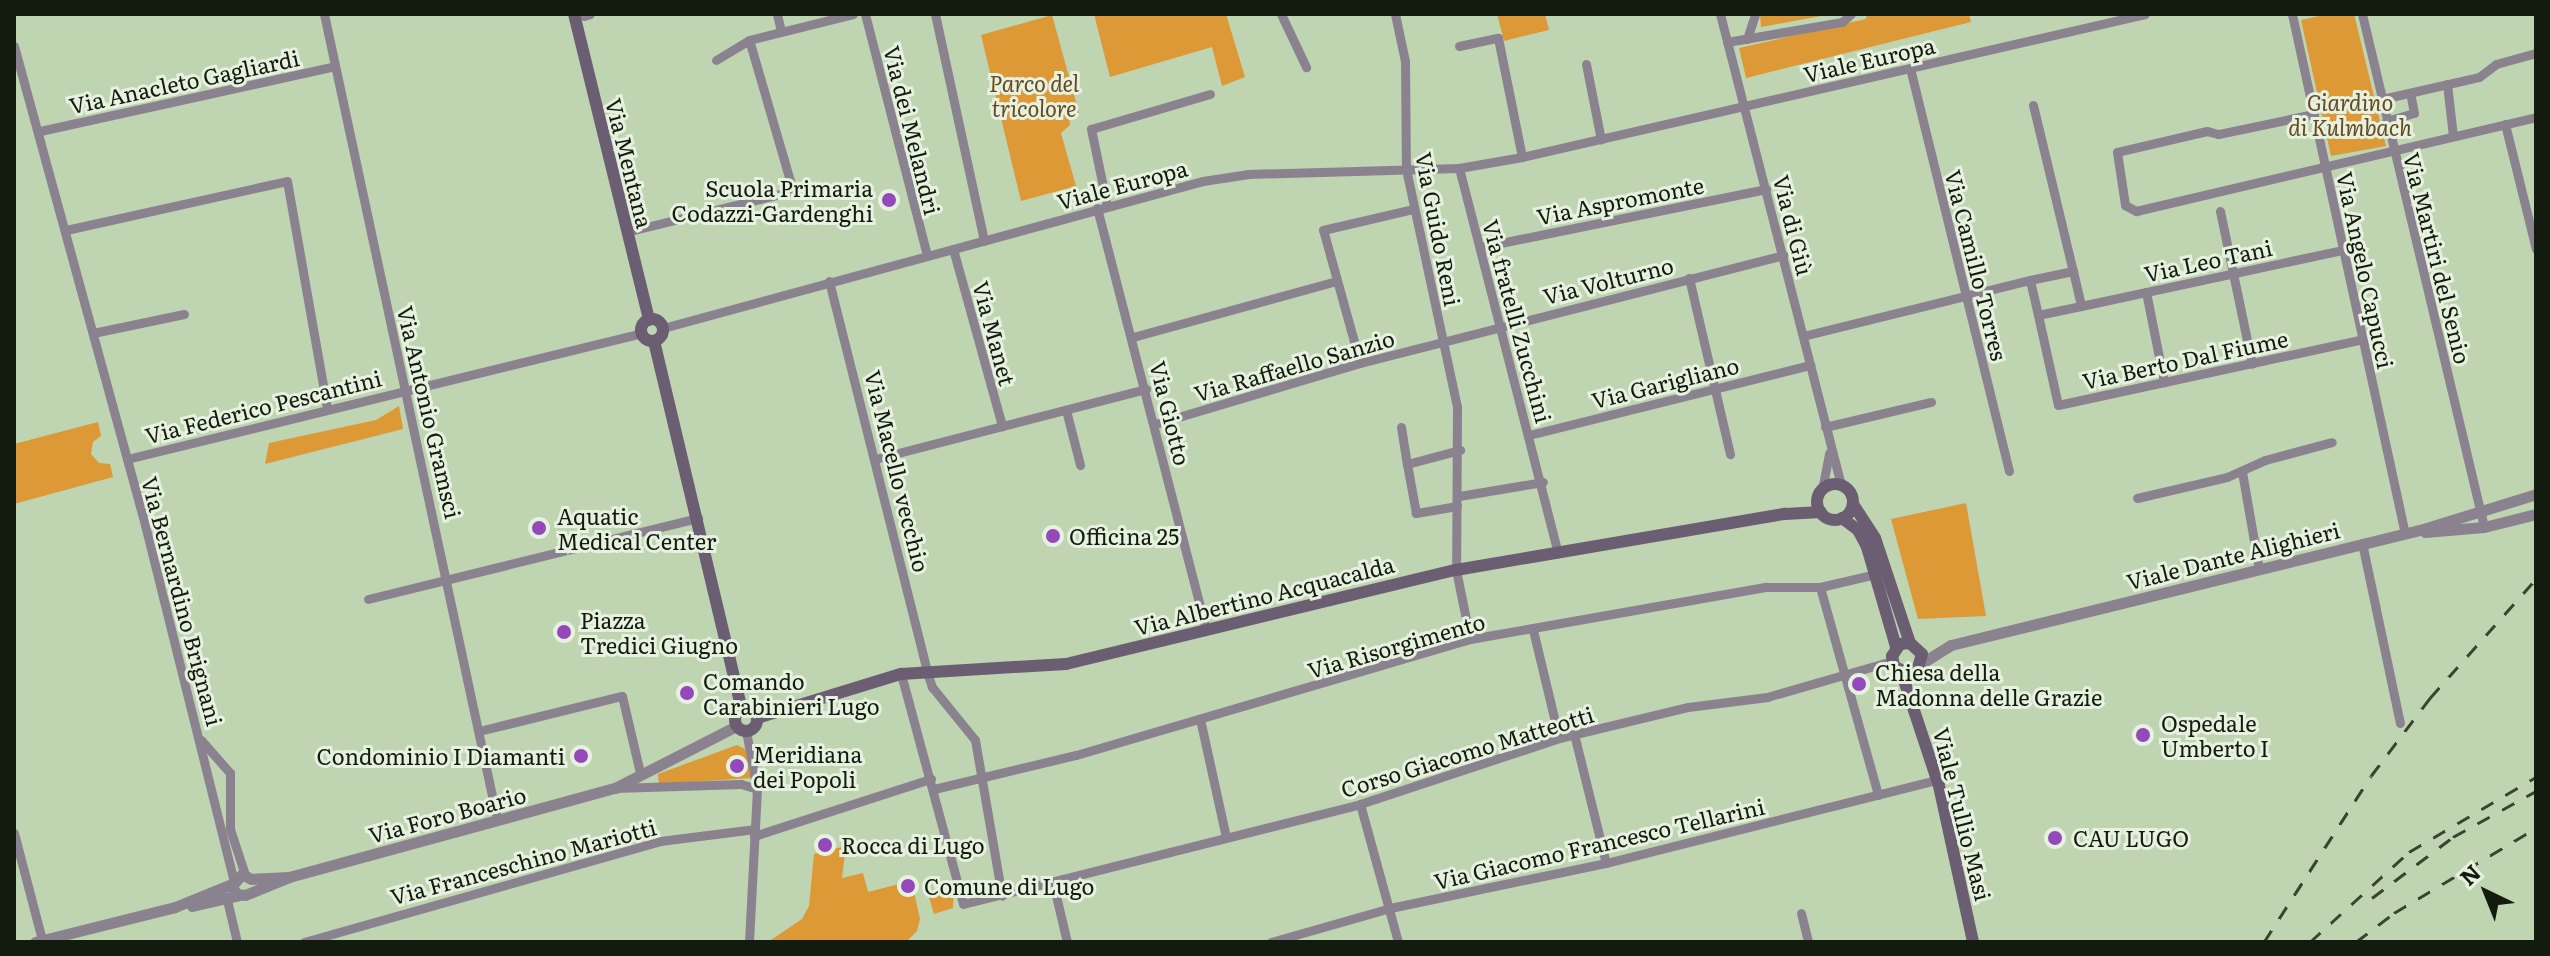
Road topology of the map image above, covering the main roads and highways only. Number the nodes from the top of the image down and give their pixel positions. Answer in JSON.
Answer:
{"nodes":[{"id":1,"x":583,"y":15,"type":"edge"},
{"id":2,"x":649,"y":320,"type":"junction"},
{"id":3,"x":654,"y":341,"type":"junction"},
{"id":4,"x":1820,"y":494,"type":"junction"},
{"id":5,"x":1853,"y":504,"type":"junction"},
{"id":6,"x":1821,"y":512,"type":"junction"},
{"id":7,"x":1785,"y":514,"type":"junction"},
{"id":8,"x":1842,"y":518,"type":"junction"},
{"id":9,"x":1914,"y":645,"type":"junction"},
{"id":10,"x":1896,"y":647,"type":"junction"},
{"id":11,"x":1897,"y":666,"type":"junction"},
{"id":12,"x":1920,"y":666,"type":"junction"},
{"id":13,"x":1913,"y":697,"type":"junction"},
{"id":14,"x":742,"y":710,"type":"junction"},
{"id":15,"x":757,"y":718,"type":"junction"},
{"id":16,"x":1973,"y":942,"type":"edge"}],
"edges":[{"from":1,"to":2,"type":"main road","name":"Via Mentana"},
{"from":2,"to":3,"type":"main road"},
{"from":2,"to":3,"type":"main road"},
{"from":3,"to":14,"type":"main road"},
{"from":4,"to":5,"type":"main road","name":"Viale Tullio Masi"},
{"from":4,"to":6,"type":"main road"},
{"from":4,"to":7,"type":"main road","name":"Via Albertino Acquacalda"},
{"from":5,"to":8,"type":"main road"},
{"from":5,"to":9,"type":"main road","name":"Viale Tullio Masi"},
{"from":6,"to":7,"type":"main road","name":"Via Albertino Acquacalda"},
{"from":6,"to":8,"type":"main road"},
{"from":7,"to":15,"type":"main road","name":"Via Albertino Acquacalda"},
{"from":8,"to":10,"type":"main road"},
{"from":9,"to":10,"type":"main road"},
{"from":9,"to":12,"type":"main road","name":"Viale Tullio Masi"},
{"from":10,"to":11,"type":"main road"},
{"from":11,"to":12,"type":"main road"},
{"from":11,"to":13,"type":"main road","name":"Viale Tullio Masi"},
{"from":12,"to":13,"type":"main road","name":"Viale Tullio Masi"},
{"from":13,"to":16,"type":"main road","name":"Viale Tullio Masi"},
{"from":14,"to":15,"type":"main road"},
{"from":14,"to":15,"type":"main road"}]}
